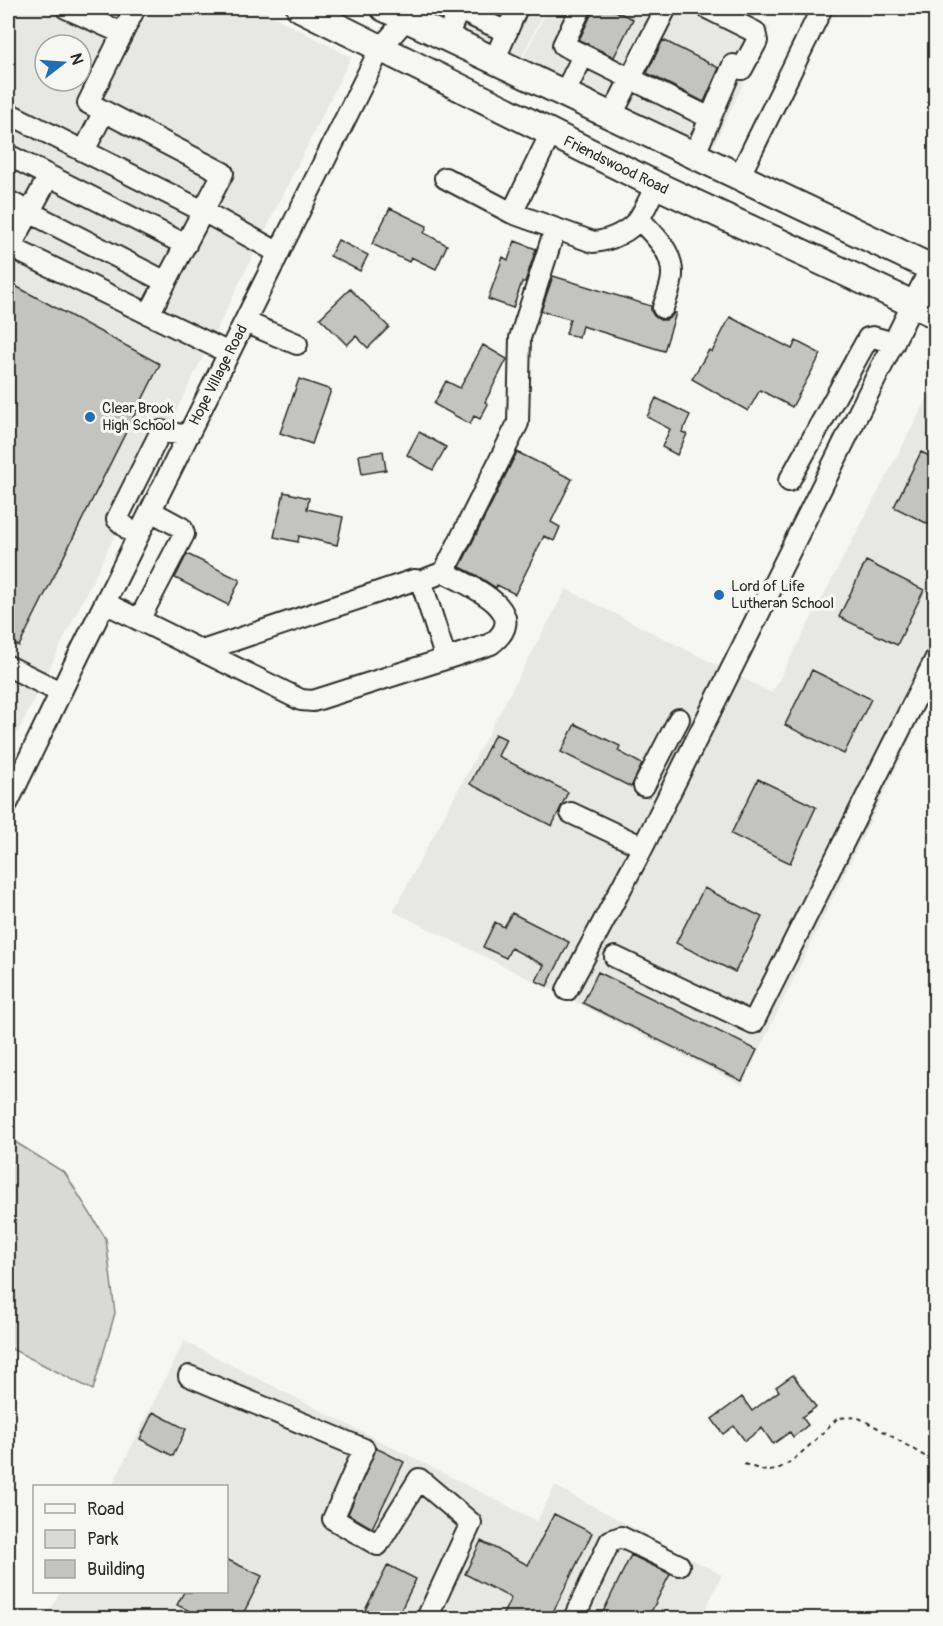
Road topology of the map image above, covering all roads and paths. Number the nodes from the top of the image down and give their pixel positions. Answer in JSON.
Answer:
{"nodes":[{"id":1,"x":66,"y":8,"type":"edge"},
{"id":2,"x":135,"y":8,"type":"edge"},
{"id":3,"x":300,"y":8,"type":"edge"},
{"id":4,"x":517,"y":8,"type":"edge"},
{"id":5,"x":581,"y":8,"type":"edge"},
{"id":6,"x":666,"y":8,"type":"edge"},
{"id":7,"x":707,"y":8,"type":"edge"},
{"id":8,"x":822,"y":8,"type":"edge"},
{"id":9,"x":400,"y":11,"type":"edge"},
{"id":10,"x":507,"y":32,"type":"junction"},
{"id":11,"x":122,"y":33,"type":"junction"},
{"id":12,"x":446,"y":38,"type":"junction"},
{"id":13,"x":381,"y":49,"type":"junction"},
{"id":14,"x":583,"y":56,"type":"junction"},
{"id":15,"x":494,"y":61,"type":"junction"},
{"id":16,"x":631,"y":79,"type":"junction"},
{"id":17,"x":564,"y":94,"type":"junction"},
{"id":18,"x":104,"y":111,"type":"junction"},
{"id":19,"x":8,"y":113,"type":"edge"},
{"id":20,"x":611,"y":117,"type":"junction"},
{"id":21,"x":710,"y":118,"type":"junction"},
{"id":22,"x":551,"y":134,"type":"junction"},
{"id":23,"x":84,"y":151,"type":"junction"},
{"id":24,"x":8,"y":155,"type":"edge"},
{"id":25,"x":694,"y":156,"type":"junction"},
{"id":26,"x":49,"y":176,"type":"junction"},
{"id":27,"x":739,"y":177,"type":"junction"},
{"id":28,"x":445,"y":178,"type":"dead end"},
{"id":29,"x":656,"y":185,"type":"junction"},
{"id":30,"x":8,"y":201,"type":"edge"},
{"id":31,"x":203,"y":211,"type":"junction"},
{"id":32,"x":29,"y":212,"type":"junction"},
{"id":33,"x":512,"y":213,"type":"junction"},
{"id":34,"x":639,"y":219,"type":"junction"},
{"id":35,"x":555,"y":229,"type":"junction"},
{"id":36,"x":186,"y":245,"type":"junction"},
{"id":37,"x":9,"y":247,"type":"edge"},
{"id":38,"x":279,"y":254,"type":"junction"},
{"id":39,"x":933,"y":268,"type":"edge"},
{"id":40,"x":166,"y":282,"type":"junction"},
{"id":41,"x":913,"y":304,"type":"junction"},
{"id":42,"x":663,"y":308,"type":"dead end"},
{"id":43,"x":149,"y":314,"type":"junction"},
{"id":44,"x":936,"y":315,"type":"edge"},
{"id":45,"x":245,"y":322,"type":"junction"},
{"id":46,"x":894,"y":343,"type":"junction"},
{"id":47,"x":297,"y":344,"type":"dead end"},
{"id":48,"x":229,"y":353,"type":"junction"},
{"id":49,"x":188,"y":436,"type":"junction"},
{"id":50,"x":789,"y":481,"type":"dead end"},
{"id":51,"x":151,"y":511,"type":"junction"},
{"id":52,"x":137,"y":537,"type":"junction"},
{"id":53,"x":444,"y":572,"type":"junction"},
{"id":54,"x":421,"y":581,"type":"junction"},
{"id":55,"x":105,"y":603,"type":"junction"},
{"id":56,"x":139,"y":620,"type":"junction"},
{"id":57,"x":202,"y":651,"type":"junction"},
{"id":58,"x":936,"y":658,"type":"edge"},
{"id":59,"x":442,"y":660,"type":"junction"},
{"id":60,"x":10,"y":672,"type":"edge"},
{"id":61,"x":60,"y":692,"type":"junction"},
{"id":62,"x":679,"y":719,"type":"dead end"},
{"id":63,"x":676,"y":781,"type":"junction"},
{"id":64,"x":8,"y":797,"type":"edge"},
{"id":65,"x":571,"y":813,"type":"dead end"},
{"id":66,"x":643,"y":847,"type":"junction"},
{"id":67,"x":615,"y":957,"type":"dead end"},
{"id":68,"x":567,"y":990,"type":"dead end"},
{"id":69,"x":189,"y":1376,"type":"dead end"},
{"id":70,"x":936,"y":1463,"type":"edge"},
{"id":71,"x":744,"y":1464,"type":"dead end"},
{"id":72,"x":679,"y":1565,"type":"dead end"},
{"id":73,"x":427,"y":1618,"type":"edge"},
{"id":74,"x":574,"y":1618,"type":"edge"}],
"edges":[{"from":1,"to":11,"type":"street"},
{"from":2,"to":11,"type":"street"},
{"from":3,"to":13,"type":"main road","name":"Friendswood Road"},
{"from":4,"to":10,"type":"street"},
{"from":5,"to":14,"type":"street"},
{"from":6,"to":16,"type":"street"},
{"from":7,"to":21,"type":"street"},
{"from":8,"to":27,"type":"street"},
{"from":9,"to":12,"type":"main road"},
{"from":9,"to":13,"type":"street","name":"Hope Village Road"},
{"from":10,"to":12,"type":"street"},
{"from":10,"to":15,"type":"street"},
{"from":11,"to":18,"type":"street"},
{"from":12,"to":15,"type":"main road"},
{"from":13,"to":22,"type":"main road","name":"Friendswood Road"},
{"from":13,"to":38,"type":"street","name":"Hope Village Road"},
{"from":14,"to":16,"type":"street"},
{"from":14,"to":17,"type":"street"},
{"from":15,"to":17,"type":"main road"},
{"from":16,"to":20,"type":"street"},
{"from":16,"to":21,"type":"street"},
{"from":17,"to":20,"type":"main road"},
{"from":18,"to":23,"type":"street"},
{"from":18,"to":31,"type":"street"},
{"from":19,"to":23,"type":"street"},
{"from":20,"to":25,"type":"main road"},
{"from":21,"to":25,"type":"street"},
{"from":22,"to":29,"type":"main road","name":"Friendswood Road"},
{"from":22,"to":33,"type":"street"},
{"from":23,"to":31,"type":"street"},
{"from":24,"to":26,"type":"street"},
{"from":25,"to":27,"type":"main road"},
{"from":26,"to":32,"type":"street"},
{"from":26,"to":36,"type":"street"},
{"from":27,"to":39,"type":"main road"},
{"from":28,"to":33,"type":"street"},
{"from":29,"to":34,"type":"street"},
{"from":29,"to":41,"type":"main road","name":"Friendswood Road"},
{"from":30,"to":32,"type":"street"},
{"from":31,"to":36,"type":"street"},
{"from":31,"to":38,"type":"street"},
{"from":32,"to":37,"type":"street"},
{"from":32,"to":40,"type":"street"},
{"from":33,"to":35,"type":"street"},
{"from":34,"to":35,"type":"street"},
{"from":34,"to":42,"type":"street"},
{"from":35,"to":53,"type":"street"},
{"from":36,"to":40,"type":"street"},
{"from":37,"to":43,"type":"street"},
{"from":38,"to":45,"type":"street","name":"Hope Village Road"},
{"from":39,"to":41,"type":"street"},
{"from":40,"to":43,"type":"street"},
{"from":41,"to":44,"type":"main road","name":"Friendswood Road"},
{"from":41,"to":46,"type":"street"},
{"from":43,"to":48,"type":"street"},
{"from":45,"to":47,"type":"street"},
{"from":45,"to":48,"type":"street","name":"Hope Village Road"},
{"from":46,"to":50,"type":"street"},
{"from":46,"to":63,"type":"street"},
{"from":48,"to":49,"type":"street","name":"Hope Village Road"},
{"from":49,"to":51,"type":"street","name":"Hope Village Road"},
{"from":49,"to":52,"type":"street"},
{"from":51,"to":52,"type":"street","name":"Hope Village Road"},
{"from":51,"to":56,"type":"street"},
{"from":52,"to":55,"type":"street","name":"Hope Village Road"},
{"from":53,"to":54,"type":"street"},
{"from":53,"to":59,"type":"street"},
{"from":54,"to":57,"type":"street"},
{"from":54,"to":59,"type":"street"},
{"from":55,"to":56,"type":"street"},
{"from":55,"to":61,"type":"street","name":"Hope Village Road"},
{"from":56,"to":57,"type":"street"},
{"from":57,"to":59,"type":"street"},
{"from":58,"to":67,"type":"street"},
{"from":60,"to":61,"type":"street"},
{"from":61,"to":64,"type":"street","name":"Hope Village Road"},
{"from":62,"to":63,"type":"street"},
{"from":63,"to":66,"type":"street"},
{"from":65,"to":66,"type":"street"},
{"from":66,"to":68,"type":"street"},
{"from":69,"to":73,"type":"street"},
{"from":70,"to":71,"type":"path"},
{"from":72,"to":74,"type":"street"}]}
